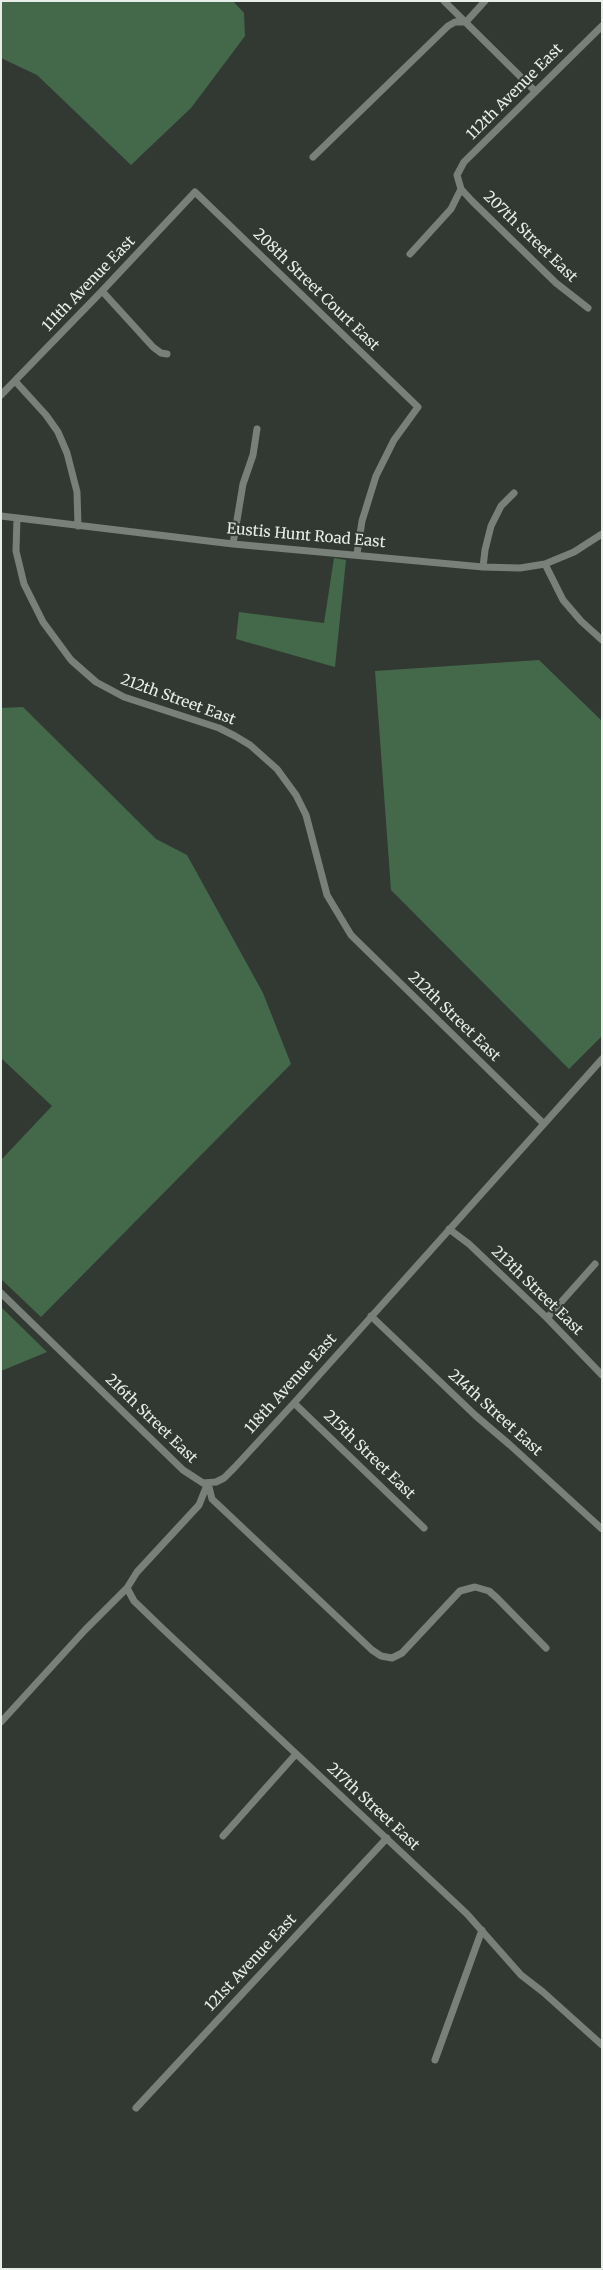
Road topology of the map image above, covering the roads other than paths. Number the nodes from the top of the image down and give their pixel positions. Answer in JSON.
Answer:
{"nodes":[{"id":1,"x":444,"y":1,"type":"edge"},
{"id":2,"x":486,"y":1,"type":"edge"},
{"id":3,"x":466,"y":22,"type":"junction"},
{"id":4,"x":602,"y":26,"type":"edge"},
{"id":5,"x":535,"y":91,"type":"junction"},
{"id":6,"x":313,"y":157,"type":"dead end"},
{"id":7,"x":458,"y":181,"type":"joint"},
{"id":8,"x":461,"y":189,"type":"junction"},
{"id":9,"x":195,"y":192,"type":"joint"},
{"id":10,"x":410,"y":254,"type":"dead end"},
{"id":11,"x":102,"y":291,"type":"junction"},
{"id":12,"x":588,"y":308,"type":"dead end"},
{"id":13,"x":167,"y":354,"type":"dead end"},
{"id":14,"x":15,"y":381,"type":"junction"},
{"id":15,"x":1,"y":394,"type":"edge"},
{"id":16,"x":256,"y":429,"type":"dead end"},
{"id":17,"x":514,"y":493,"type":"dead end"},
{"id":18,"x":1,"y":516,"type":"edge"},
{"id":19,"x":17,"y":518,"type":"junction"},
{"id":20,"x":78,"y":526,"type":"junction"},
{"id":21,"x":602,"y":534,"type":"edge"},
{"id":22,"x":233,"y":544,"type":"junction"},
{"id":23,"x":357,"y":554,"type":"junction"},
{"id":24,"x":545,"y":564,"type":"junction"},
{"id":25,"x":483,"y":567,"type":"junction"},
{"id":26,"x":602,"y":640,"type":"edge"},
{"id":27,"x":602,"y":1059,"type":"edge"},
{"id":28,"x":544,"y":1124,"type":"junction"},
{"id":29,"x":450,"y":1229,"type":"junction"},
{"id":30,"x":595,"y":1264,"type":"dead end"},
{"id":31,"x":1,"y":1293,"type":"edge"},
{"id":32,"x":372,"y":1316,"type":"junction"},
{"id":33,"x":547,"y":1318,"type":"junction"},
{"id":34,"x":602,"y":1375,"type":"edge"},
{"id":35,"x":294,"y":1403,"type":"junction"},
{"id":36,"x":208,"y":1483,"type":"junction"},
{"id":37,"x":424,"y":1528,"type":"dead end"},
{"id":38,"x":602,"y":1529,"type":"edge"},
{"id":39,"x":127,"y":1588,"type":"junction"},
{"id":40,"x":546,"y":1648,"type":"dead end"},
{"id":41,"x":1,"y":1722,"type":"edge"},
{"id":42,"x":296,"y":1754,"type":"junction"},
{"id":43,"x":223,"y":1836,"type":"dead end"},
{"id":44,"x":387,"y":1838,"type":"junction"},
{"id":45,"x":482,"y":1930,"type":"junction"},
{"id":46,"x":602,"y":2045,"type":"edge"},
{"id":47,"x":435,"y":2060,"type":"dead end"},
{"id":48,"x":136,"y":2108,"type":"dead end"}],
"edges":[{"from":1,"to":3,"type":"street"},
{"from":2,"to":3,"type":"street"},
{"from":3,"to":5,"type":"street"},
{"from":3,"to":6,"type":"street"},
{"from":4,"to":5,"type":"street","name":"112th Avenue East"},
{"from":5,"to":7,"type":"street","name":"112th Avenue East"},
{"from":7,"to":8,"type":"street","name":"207th Street East"},
{"from":8,"to":10,"type":"street"},
{"from":8,"to":12,"type":"street","name":"207th Street East"},
{"from":9,"to":11,"type":"street","name":"111th Avenue East"},
{"from":9,"to":23,"type":"street","name":"208th Street Court East"},
{"from":11,"to":13,"type":"street"},
{"from":11,"to":14,"type":"street","name":"111th Avenue East"},
{"from":14,"to":15,"type":"street","name":"111th Avenue East"},
{"from":14,"to":20,"type":"street"},
{"from":16,"to":22,"type":"street"},
{"from":17,"to":25,"type":"street"},
{"from":18,"to":19,"type":"street","name":"Eustis Hunt Road East"},
{"from":19,"to":20,"type":"street","name":"Eustis Hunt Road East"},
{"from":19,"to":28,"type":"street","name":"212th Street East"},
{"from":20,"to":22,"type":"street","name":"Eustis Hunt Road East"},
{"from":21,"to":24,"type":"street","name":"Eustis Hunt Road East"},
{"from":22,"to":23,"type":"street","name":"Eustis Hunt Road East"},
{"from":23,"to":25,"type":"street","name":"Eustis Hunt Road East"},
{"from":24,"to":25,"type":"street","name":"Eustis Hunt Road East"},
{"from":24,"to":26,"type":"street"},
{"from":27,"to":28,"type":"street","name":"118th Avenue East"},
{"from":28,"to":29,"type":"street","name":"118th Avenue East"},
{"from":29,"to":32,"type":"street","name":"118th Avenue East"},
{"from":29,"to":33,"type":"street","name":"213th Street East"},
{"from":30,"to":33,"type":"street"},
{"from":31,"to":36,"type":"street","name":"216th Street East"},
{"from":32,"to":35,"type":"street","name":"118th Avenue East"},
{"from":32,"to":38,"type":"street","name":"214th Street East"},
{"from":33,"to":34,"type":"street","name":"213th Street East"},
{"from":35,"to":36,"type":"street","name":"118th Avenue East"},
{"from":35,"to":37,"type":"street","name":"215th Street East"},
{"from":36,"to":39,"type":"street"},
{"from":36,"to":40,"type":"street"},
{"from":39,"to":41,"type":"street"},
{"from":39,"to":42,"type":"street","name":"217th Street East"},
{"from":42,"to":43,"type":"street"},
{"from":42,"to":44,"type":"street","name":"217th Street East"},
{"from":44,"to":45,"type":"street","name":"217th Street East"},
{"from":44,"to":48,"type":"street","name":"121st Avenue East"},
{"from":45,"to":46,"type":"street","name":"217th Street East"},
{"from":45,"to":47,"type":"street"}]}
